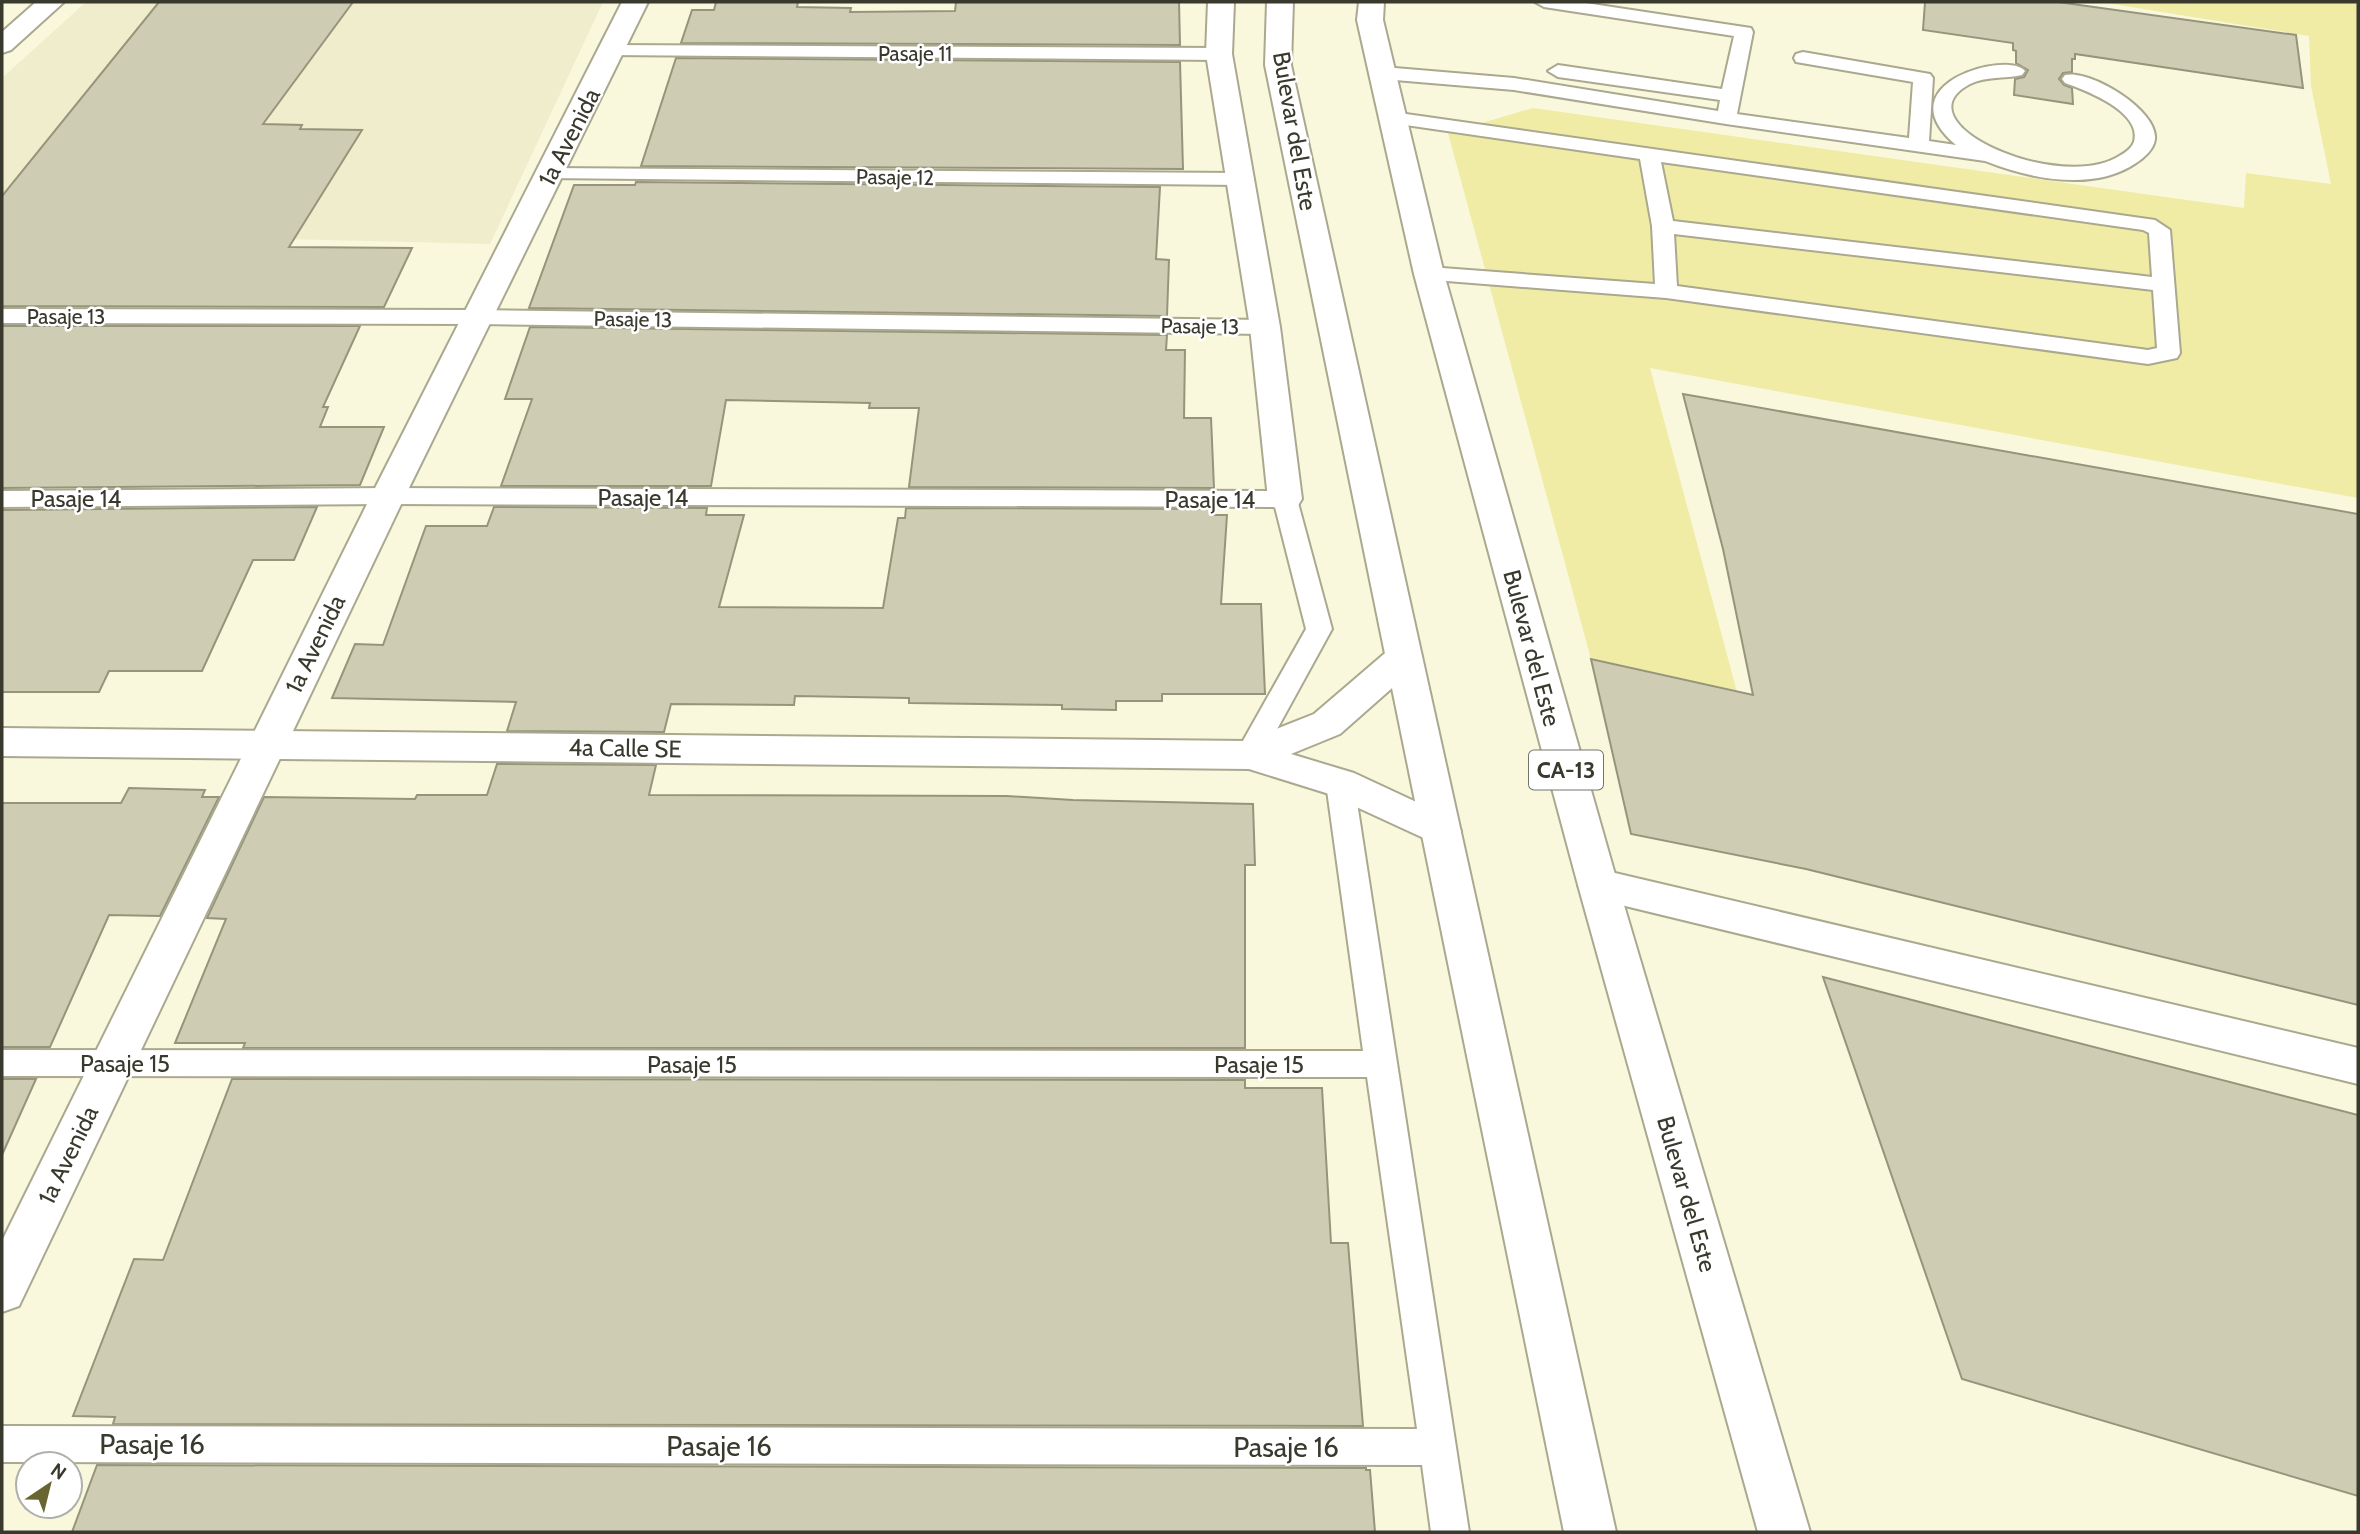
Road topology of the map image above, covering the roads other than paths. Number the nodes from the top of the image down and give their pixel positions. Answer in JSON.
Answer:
{"nodes":[{"id":1,"x":51,"y":2,"type":"edge"},
{"id":2,"x":635,"y":2,"type":"edge"},
{"id":3,"x":1221,"y":2,"type":"edge"},
{"id":4,"x":1280,"y":2,"type":"edge"},
{"id":5,"x":1371,"y":2,"type":"edge"},
{"id":6,"x":1544,"y":2,"type":"edge"},
{"id":7,"x":2,"y":45,"type":"edge"},
{"id":8,"x":612,"y":51,"type":"junction"},
{"id":9,"x":1219,"y":54,"type":"junction"},
{"id":10,"x":1803,"y":58,"type":"dead end"},
{"id":11,"x":1558,"y":71,"type":"dead end"},
{"id":12,"x":2015,"y":71,"type":"dead end"},
{"id":13,"x":1383,"y":73,"type":"junction"},
{"id":14,"x":2072,"y":79,"type":"dead end"},
{"id":15,"x":1732,"y":96,"type":"junction"},
{"id":16,"x":1392,"y":118,"type":"junction"},
{"id":17,"x":1726,"y":118,"type":"junction"},
{"id":18,"x":1919,"y":144,"type":"junction"},
{"id":19,"x":1649,"y":153,"type":"junction"},
{"id":20,"x":1987,"y":155,"type":"junction"},
{"id":21,"x":550,"y":174,"type":"junction"},
{"id":22,"x":1240,"y":179,"type":"junction"},
{"id":23,"x":1663,"y":226,"type":"junction"},
{"id":24,"x":1429,"y":274,"type":"junction"},
{"id":25,"x":2165,"y":285,"type":"junction"},
{"id":26,"x":1666,"y":291,"type":"junction"},
{"id":27,"x":2,"y":316,"type":"edge"},
{"id":28,"x":477,"y":317,"type":"junction"},
{"id":29,"x":1265,"y":327,"type":"junction"},
{"id":30,"x":387,"y":496,"type":"junction"},
{"id":31,"x":2,"y":499,"type":"edge"},
{"id":32,"x":1285,"y":499,"type":"junction"},
{"id":33,"x":1405,"y":657,"type":"junction"},
{"id":34,"x":2,"y":742,"type":"edge"},
{"id":35,"x":267,"y":743,"type":"junction"},
{"id":36,"x":1249,"y":755,"type":"junction"},
{"id":37,"x":1340,"y":783,"type":"junction"},
{"id":38,"x":1441,"y":831,"type":"junction"},
{"id":39,"x":1598,"y":886,"type":"junction"},
{"id":40,"x":2,"y":1063,"type":"edge"},
{"id":41,"x":113,"y":1063,"type":"junction"},
{"id":42,"x":1381,"y":1065,"type":"junction"},
{"id":43,"x":2358,"y":1066,"type":"edge"},
{"id":44,"x":2,"y":1290,"type":"edge"},
{"id":45,"x":2,"y":1444,"type":"edge"},
{"id":46,"x":1437,"y":1447,"type":"junction"},
{"id":47,"x":1450,"y":1532,"type":"edge"},
{"id":48,"x":1590,"y":1532,"type":"edge"},
{"id":49,"x":1784,"y":1532,"type":"edge"}],
"edges":[{"from":1,"to":7,"type":"main road"},
{"from":2,"to":8,"type":"main road","name":"1a Avenida"},
{"from":3,"to":9,"type":"main road"},
{"from":4,"to":33,"type":"main road","name":"Bulevar del Este"},
{"from":5,"to":13,"type":"main road","name":"Bulevar del Este","number":"CA-13"},
{"from":6,"to":15,"type":"lane"},
{"from":8,"to":9,"type":"lane","name":"Pasaje 11"},
{"from":8,"to":21,"type":"main road","name":"1a Avenida"},
{"from":9,"to":22,"type":"main road"},
{"from":10,"to":18,"type":"lane"},
{"from":11,"to":15,"type":"lane"},
{"from":12,"to":20,"type":"lane"},
{"from":13,"to":16,"type":"main road","name":"Bulevar del Este","number":"CA-13"},
{"from":13,"to":17,"type":"lane"},
{"from":14,"to":20,"type":"lane"},
{"from":15,"to":17,"type":"lane"},
{"from":16,"to":19,"type":"lane"},
{"from":16,"to":24,"type":"main road","name":"Bulevar del Este","number":"CA-13"},
{"from":17,"to":18,"type":"lane"},
{"from":18,"to":20,"type":"lane"},
{"from":19,"to":23,"type":"lane"},
{"from":19,"to":25,"type":"lane"},
{"from":21,"to":22,"type":"lane","name":"Pasaje 12"},
{"from":21,"to":28,"type":"main road","name":"1a Avenida"},
{"from":22,"to":29,"type":"main road"},
{"from":23,"to":25,"type":"lane"},
{"from":23,"to":26,"type":"lane"},
{"from":24,"to":26,"type":"lane"},
{"from":24,"to":39,"type":"main road","name":"Bulevar del Este","number":"CA-13"},
{"from":25,"to":26,"type":"lane"},
{"from":27,"to":28,"type":"lane","name":"Pasaje 13"},
{"from":28,"to":29,"type":"lane","name":"Pasaje 13"},
{"from":28,"to":30,"type":"main road","name":"1a Avenida"},
{"from":29,"to":32,"type":"main road"},
{"from":30,"to":31,"type":"lane","name":"Pasaje 14"},
{"from":30,"to":32,"type":"lane","name":"Pasaje 14"},
{"from":30,"to":35,"type":"main road","name":"1a Avenida"},
{"from":32,"to":36,"type":"lane"},
{"from":33,"to":36,"type":"main road"},
{"from":33,"to":38,"type":"main road","name":"Bulevar del Este"},
{"from":34,"to":35,"type":"main road","name":"4a Calle SE"},
{"from":35,"to":36,"type":"main road","name":"4a Calle SE"},
{"from":35,"to":41,"type":"main road","name":"1a Avenida"},
{"from":36,"to":37,"type":"main road"},
{"from":37,"to":38,"type":"main road"},
{"from":37,"to":42,"type":"lane"},
{"from":38,"to":48,"type":"main road","name":"Bulevar del Este"},
{"from":39,"to":43,"type":"main road"},
{"from":39,"to":49,"type":"main road","name":"Bulevar del Este","number":"CA-13"},
{"from":40,"to":41,"type":"lane","name":"Pasaje 15"},
{"from":41,"to":42,"type":"lane","name":"Pasaje 15"},
{"from":41,"to":44,"type":"main road","name":"1a Avenida"},
{"from":42,"to":46,"type":"lane"},
{"from":45,"to":46,"type":"lane","name":"Pasaje 16"},
{"from":46,"to":47,"type":"lane"}]}
